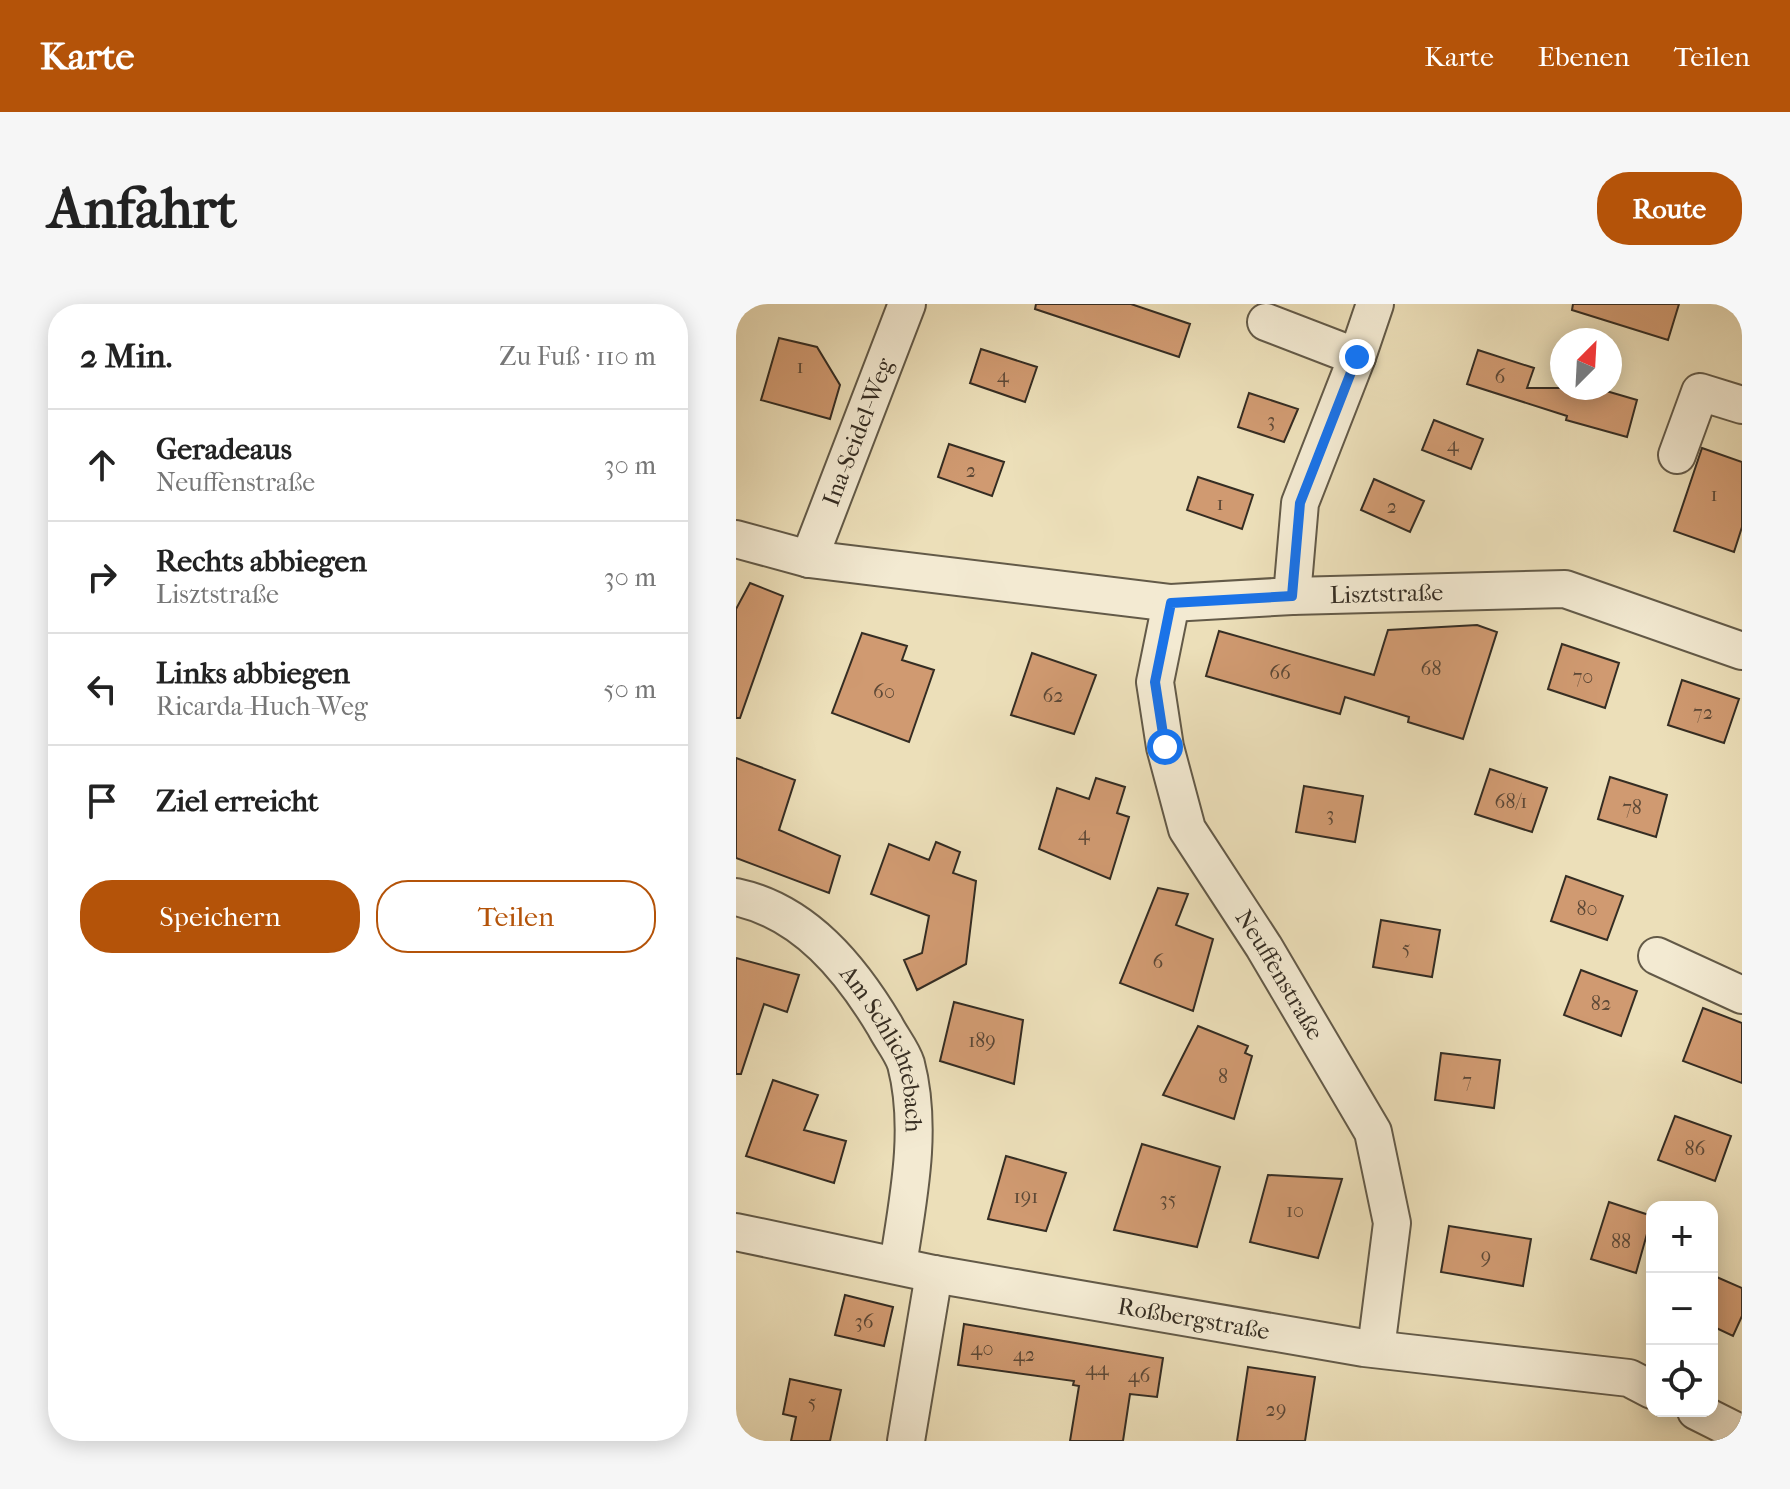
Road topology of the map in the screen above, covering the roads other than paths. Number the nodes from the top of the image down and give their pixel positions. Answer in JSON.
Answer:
{"nodes":[{"id":1,"x":907,"y":304,"type":"edge"},
{"id":2,"x":1375,"y":304,"type":"edge"},
{"id":3,"x":1266,"y":322,"type":"dead end"},
{"id":4,"x":1357,"y":357,"type":"junction"},
{"id":5,"x":1742,"y":405,"type":"edge"},
{"id":6,"x":1677,"y":455,"type":"dead end"},
{"id":7,"x":736,"y":539,"type":"edge"},
{"id":8,"x":809,"y":559,"type":"junction"},
{"id":9,"x":1292,"y":596,"type":"junction"},
{"id":10,"x":1171,"y":603,"type":"junction"},
{"id":11,"x":1742,"y":651,"type":"edge"},
{"id":12,"x":736,"y":897,"type":"edge"},
{"id":13,"x":1657,"y":956,"type":"dead end"},
{"id":14,"x":1742,"y":995,"type":"edge"},
{"id":15,"x":736,"y":1232,"type":"edge"},
{"id":16,"x":898,"y":1265,"type":"junction"},
{"id":17,"x":934,"y":1274,"type":"junction"},
{"id":18,"x":1376,"y":1349,"type":"junction"},
{"id":19,"x":1646,"y":1387,"type":"edge"},
{"id":20,"x":1708,"y":1417,"type":"edge"},
{"id":21,"x":1742,"y":1434,"type":"edge"},
{"id":22,"x":906,"y":1441,"type":"edge"}],
"edges":[{"from":1,"to":8,"type":"street","name":"Ina-Seidel-Weg"},
{"from":2,"to":4,"type":"street"},
{"from":3,"to":4,"type":"street"},
{"from":4,"to":9,"type":"street"},
{"from":5,"to":6,"type":"street"},
{"from":7,"to":8,"type":"street","name":"Lisztstraße"},
{"from":8,"to":10,"type":"street","name":"Lisztstraße"},
{"from":9,"to":10,"type":"street","name":"Lisztstraße"},
{"from":9,"to":11,"type":"street","name":"Lisztstraße"},
{"from":10,"to":18,"type":"street","name":"Neuffenstraße"},
{"from":12,"to":16,"type":"street","name":"Am Schlichtebach"},
{"from":13,"to":14,"type":"street"},
{"from":15,"to":16,"type":"street","name":"Roßbergstraße"},
{"from":16,"to":17,"type":"street","name":"Roßbergstraße"},
{"from":17,"to":18,"type":"street","name":"Roßbergstraße"},
{"from":17,"to":22,"type":"street"},
{"from":18,"to":19,"type":"street","name":"Roßbergstraße"},
{"from":20,"to":21,"type":"street"}]}
